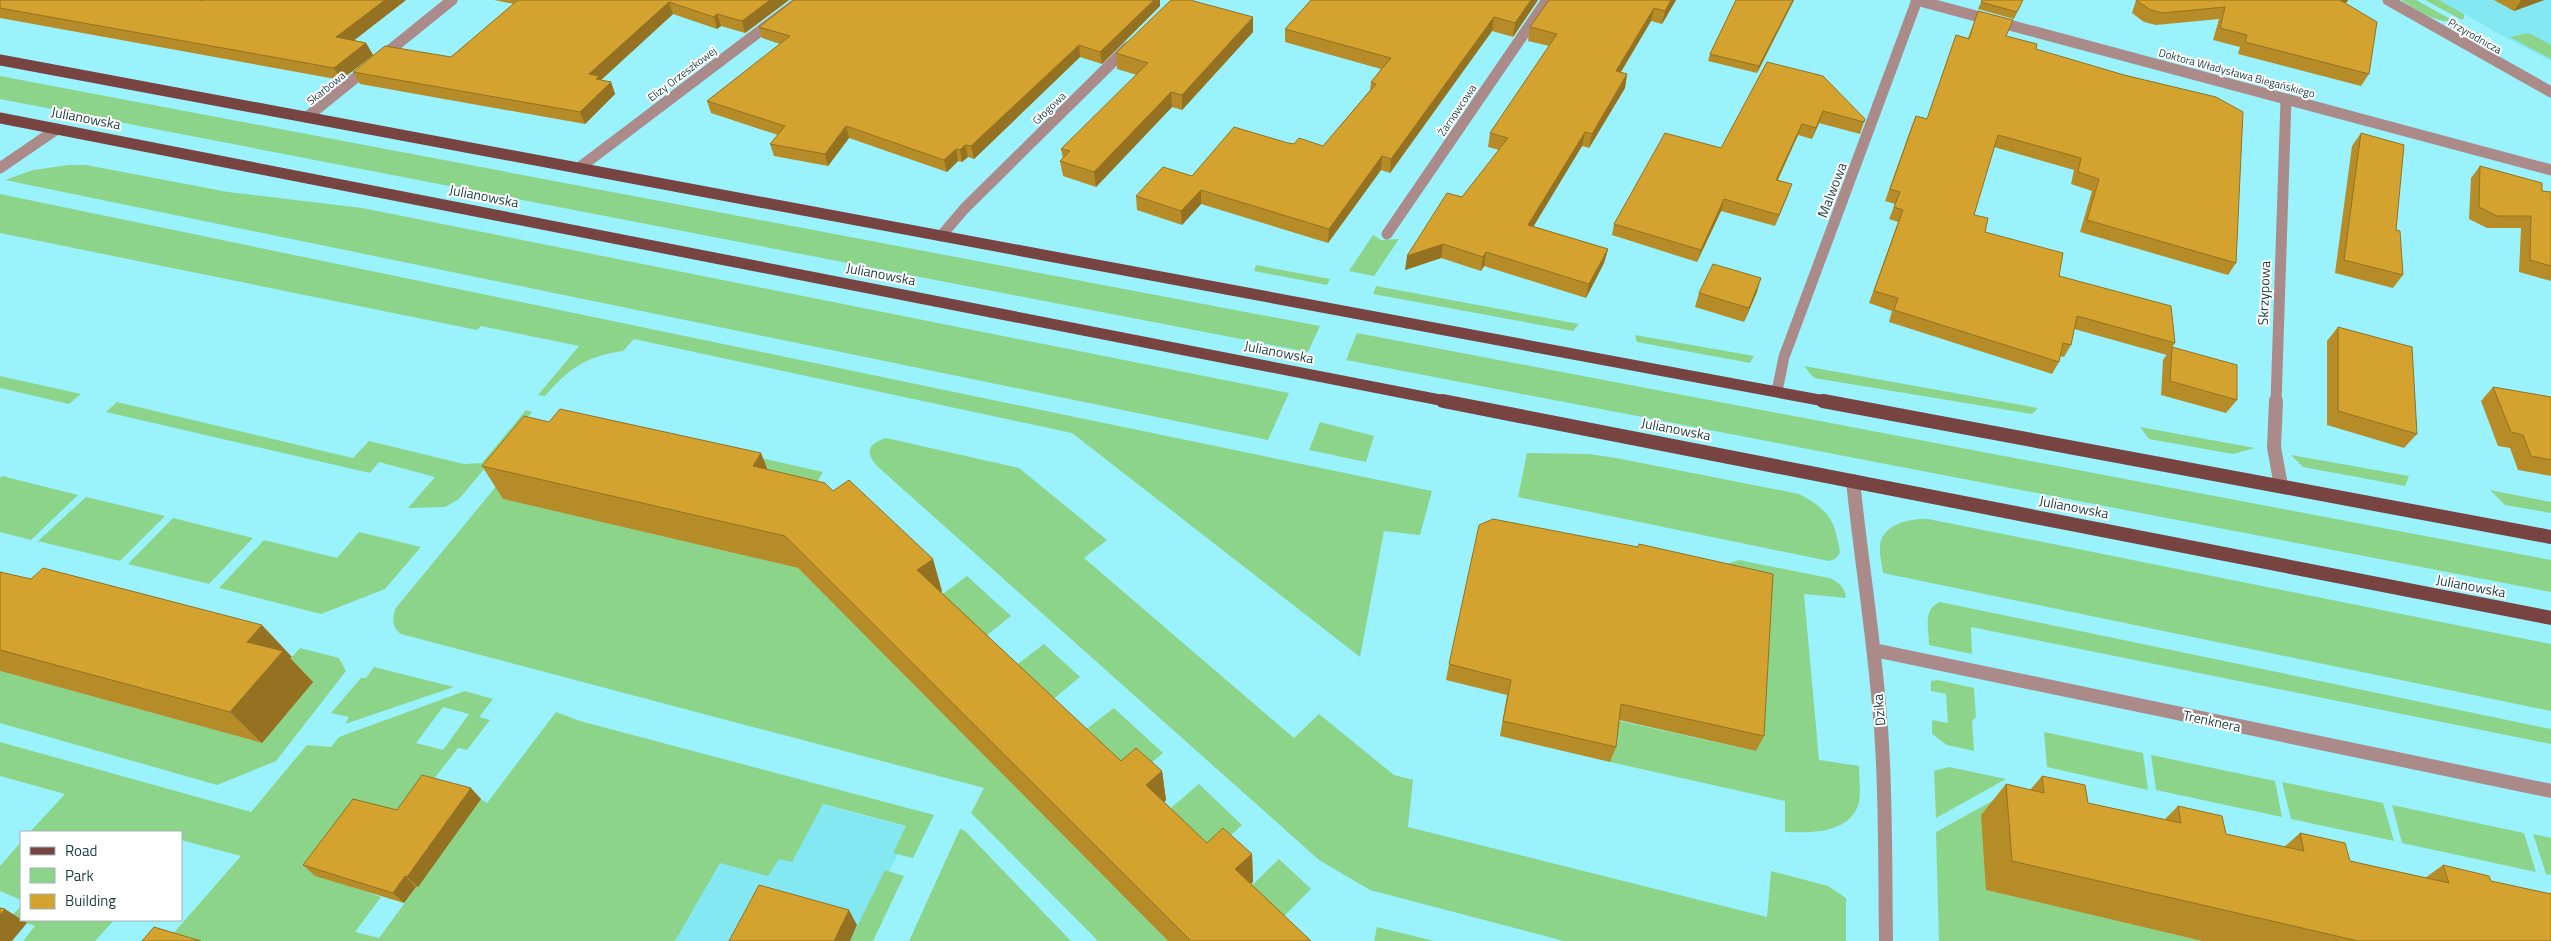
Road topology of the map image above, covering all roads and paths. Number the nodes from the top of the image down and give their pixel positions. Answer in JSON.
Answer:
{"nodes":[{"id":1,"x":452,"y":0,"type":"edge"},
{"id":2,"x":801,"y":0,"type":"edge"},
{"id":3,"x":1547,"y":0,"type":"edge"},
{"id":4,"x":1917,"y":0,"type":"edge"},
{"id":5,"x":2388,"y":0,"type":"edge"},
{"id":6,"x":1134,"y":42,"type":"edge"},
{"id":7,"x":0,"y":60,"type":"edge"},
{"id":8,"x":2551,"y":92,"type":"edge"},
{"id":9,"x":2286,"y":100,"type":"junction"},
{"id":10,"x":307,"y":117,"type":"junction"},
{"id":11,"x":0,"y":118,"type":"edge"},
{"id":12,"x":57,"y":129,"type":"junction"},
{"id":13,"x":0,"y":168,"type":"edge"},
{"id":14,"x":580,"y":168,"type":"junction"},
{"id":15,"x":2551,"y":170,"type":"edge"},
{"id":16,"x":1387,"y":234,"type":"dead end"},
{"id":17,"x":941,"y":236,"type":"junction"},
{"id":18,"x":1777,"y":391,"type":"junction"},
{"id":19,"x":1854,"y":481,"type":"junction"},
{"id":20,"x":2281,"y":486,"type":"junction"},
{"id":21,"x":2551,"y":536,"type":"edge"},
{"id":22,"x":2551,"y":618,"type":"edge"},
{"id":23,"x":1874,"y":650,"type":"junction"},
{"id":24,"x":2551,"y":791,"type":"edge"},
{"id":25,"x":1886,"y":941,"type":"edge"}],
"edges":[{"from":1,"to":10,"type":"street","name":"Skarbowa"},
{"from":2,"to":14,"type":"street","name":"Elizy Orzeszkowej"},
{"from":3,"to":16,"type":"street","name":"Żarnowcowa"},
{"from":4,"to":9,"type":"street","name":"Doktora Władysława Biegańskiego"},
{"from":4,"to":18,"type":"street","name":"Malwowa"},
{"from":5,"to":8,"type":"street","name":"Przyrodnicza"},
{"from":6,"to":17,"type":"street","name":"Głogowa"},
{"from":7,"to":10,"type":"main road"},
{"from":9,"to":15,"type":"street","name":"Doktora Władysława Biegańskiego"},
{"from":9,"to":20,"type":"street","name":"Skrzypowa"},
{"from":10,"to":14,"type":"main road"},
{"from":11,"to":12,"type":"main road","name":"Julianowska"},
{"from":12,"to":13,"type":"street"},
{"from":12,"to":19,"type":"main road","name":"Julianowska"},
{"from":14,"to":17,"type":"main road"},
{"from":17,"to":18,"type":"main road"},
{"from":18,"to":20,"type":"main road"},
{"from":19,"to":22,"type":"main road","name":"Julianowska"},
{"from":19,"to":23,"type":"street","name":"Dzika"},
{"from":20,"to":21,"type":"main road"},
{"from":23,"to":24,"type":"street","name":"Trenknera"},
{"from":23,"to":25,"type":"street","name":"Dzika"}]}
